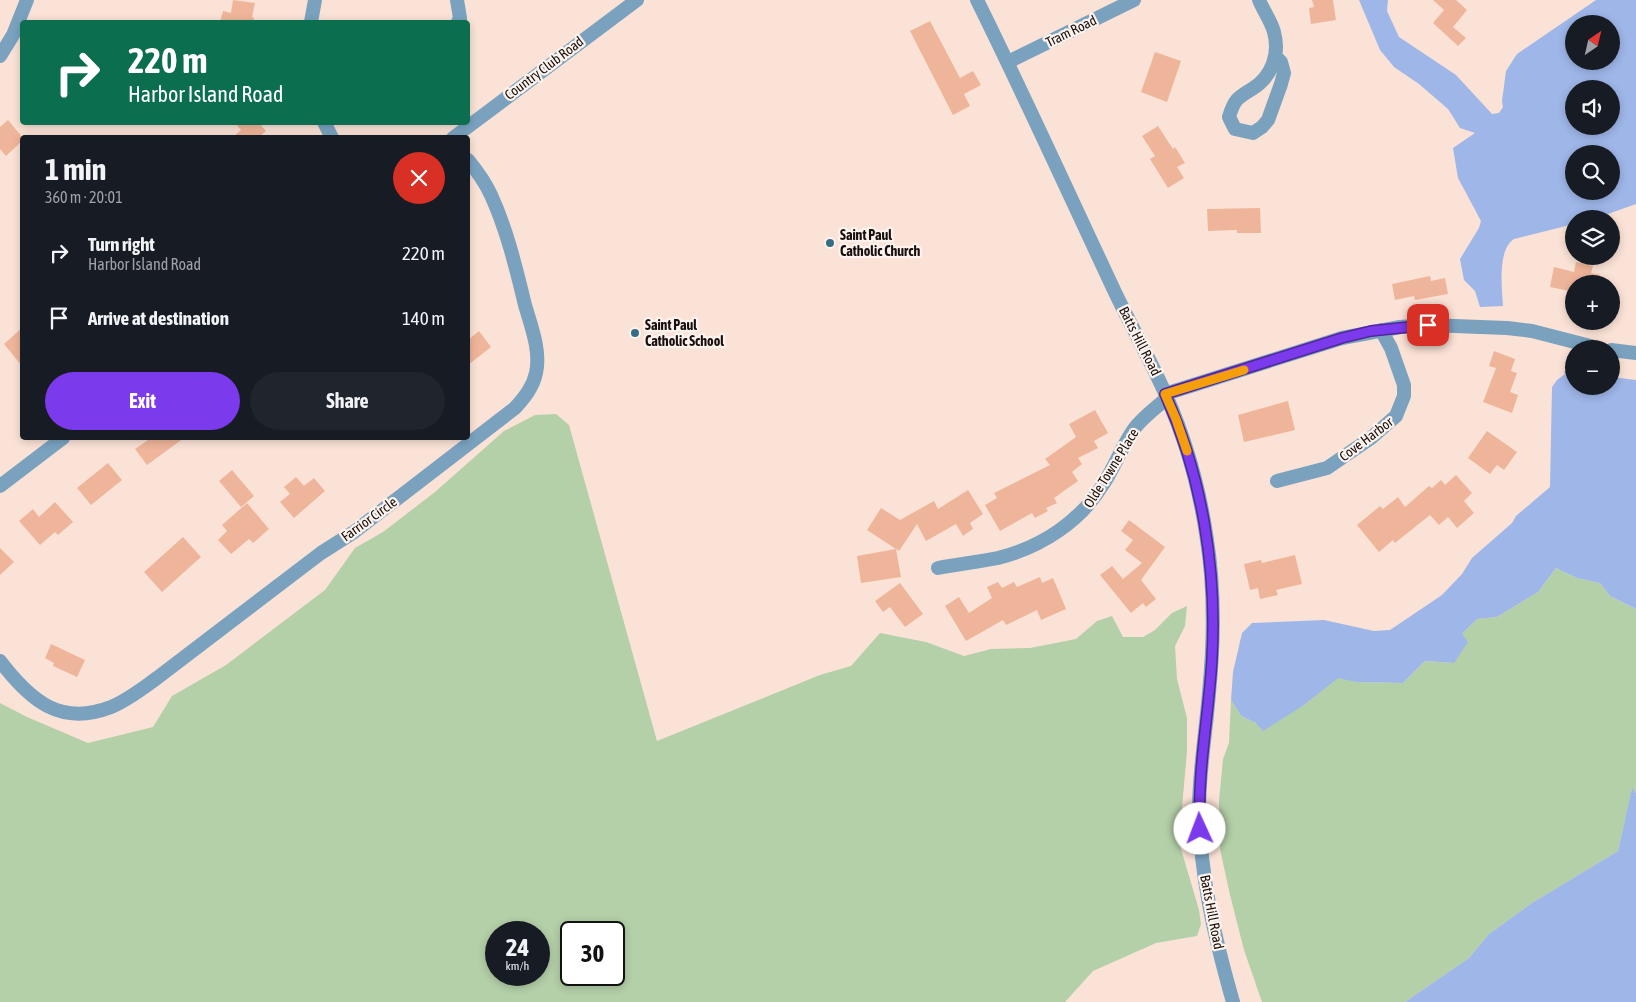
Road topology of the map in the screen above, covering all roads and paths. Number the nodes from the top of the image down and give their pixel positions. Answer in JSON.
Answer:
{"nodes":[{"id":1,"x":27,"y":0,"type":"edge"},
{"id":2,"x":314,"y":0,"type":"edge"},
{"id":3,"x":457,"y":0,"type":"edge"},
{"id":4,"x":637,"y":0,"type":"edge"},
{"id":5,"x":978,"y":0,"type":"edge"},
{"id":6,"x":1134,"y":0,"type":"edge"},
{"id":7,"x":1259,"y":0,"type":"edge"},
{"id":8,"x":311,"y":20,"type":"edge"},
{"id":9,"x":459,"y":20,"type":"edge"},
{"id":10,"x":0,"y":56,"type":"edge"},
{"id":11,"x":1276,"y":57,"type":"junction"},
{"id":12,"x":1008,"y":62,"type":"junction"},
{"id":13,"x":457,"y":135,"type":"edge"},
{"id":14,"x":470,"y":163,"type":"edge"},
{"id":15,"x":1381,"y":330,"type":"junction"},
{"id":16,"x":1567,"y":340,"type":"edge"},
{"id":17,"x":1620,"y":351,"type":"edge"},
{"id":18,"x":1636,"y":353,"type":"edge"},
{"id":19,"x":1166,"y":396,"type":"junction"},
{"id":20,"x":60,"y":440,"type":"edge"},
{"id":21,"x":1277,"y":481,"type":"dead end"},
{"id":22,"x":0,"y":486,"type":"edge"},
{"id":23,"x":938,"y":568,"type":"dead end"},
{"id":24,"x":0,"y":661,"type":"edge"},
{"id":25,"x":1233,"y":1002,"type":"edge"}],
"edges":[{"from":1,"to":10,"type":"street"},
{"from":2,"to":8,"type":"street"},
{"from":3,"to":9,"type":"street"},
{"from":4,"to":13,"type":"street","name":"Country Club Road"},
{"from":5,"to":12,"type":"street","name":"Batts Hill Road"},
{"from":6,"to":12,"type":"street","name":"Tram Road"},
{"from":7,"to":11,"type":"street"},
{"from":11,"to":11,"type":"street"},
{"from":12,"to":19,"type":"street","name":"Batts Hill Road"},
{"from":14,"to":24,"type":"street","name":"Farrior Circle"},
{"from":15,"to":16,"type":"street"},
{"from":15,"to":19,"type":"street"},
{"from":15,"to":21,"type":"street","name":"Cove Harbor"},
{"from":17,"to":18,"type":"street"},
{"from":19,"to":23,"type":"street","name":"Olde Towne Place"},
{"from":19,"to":25,"type":"street","name":"Batts Hill Road"},
{"from":20,"to":22,"type":"street"}]}
